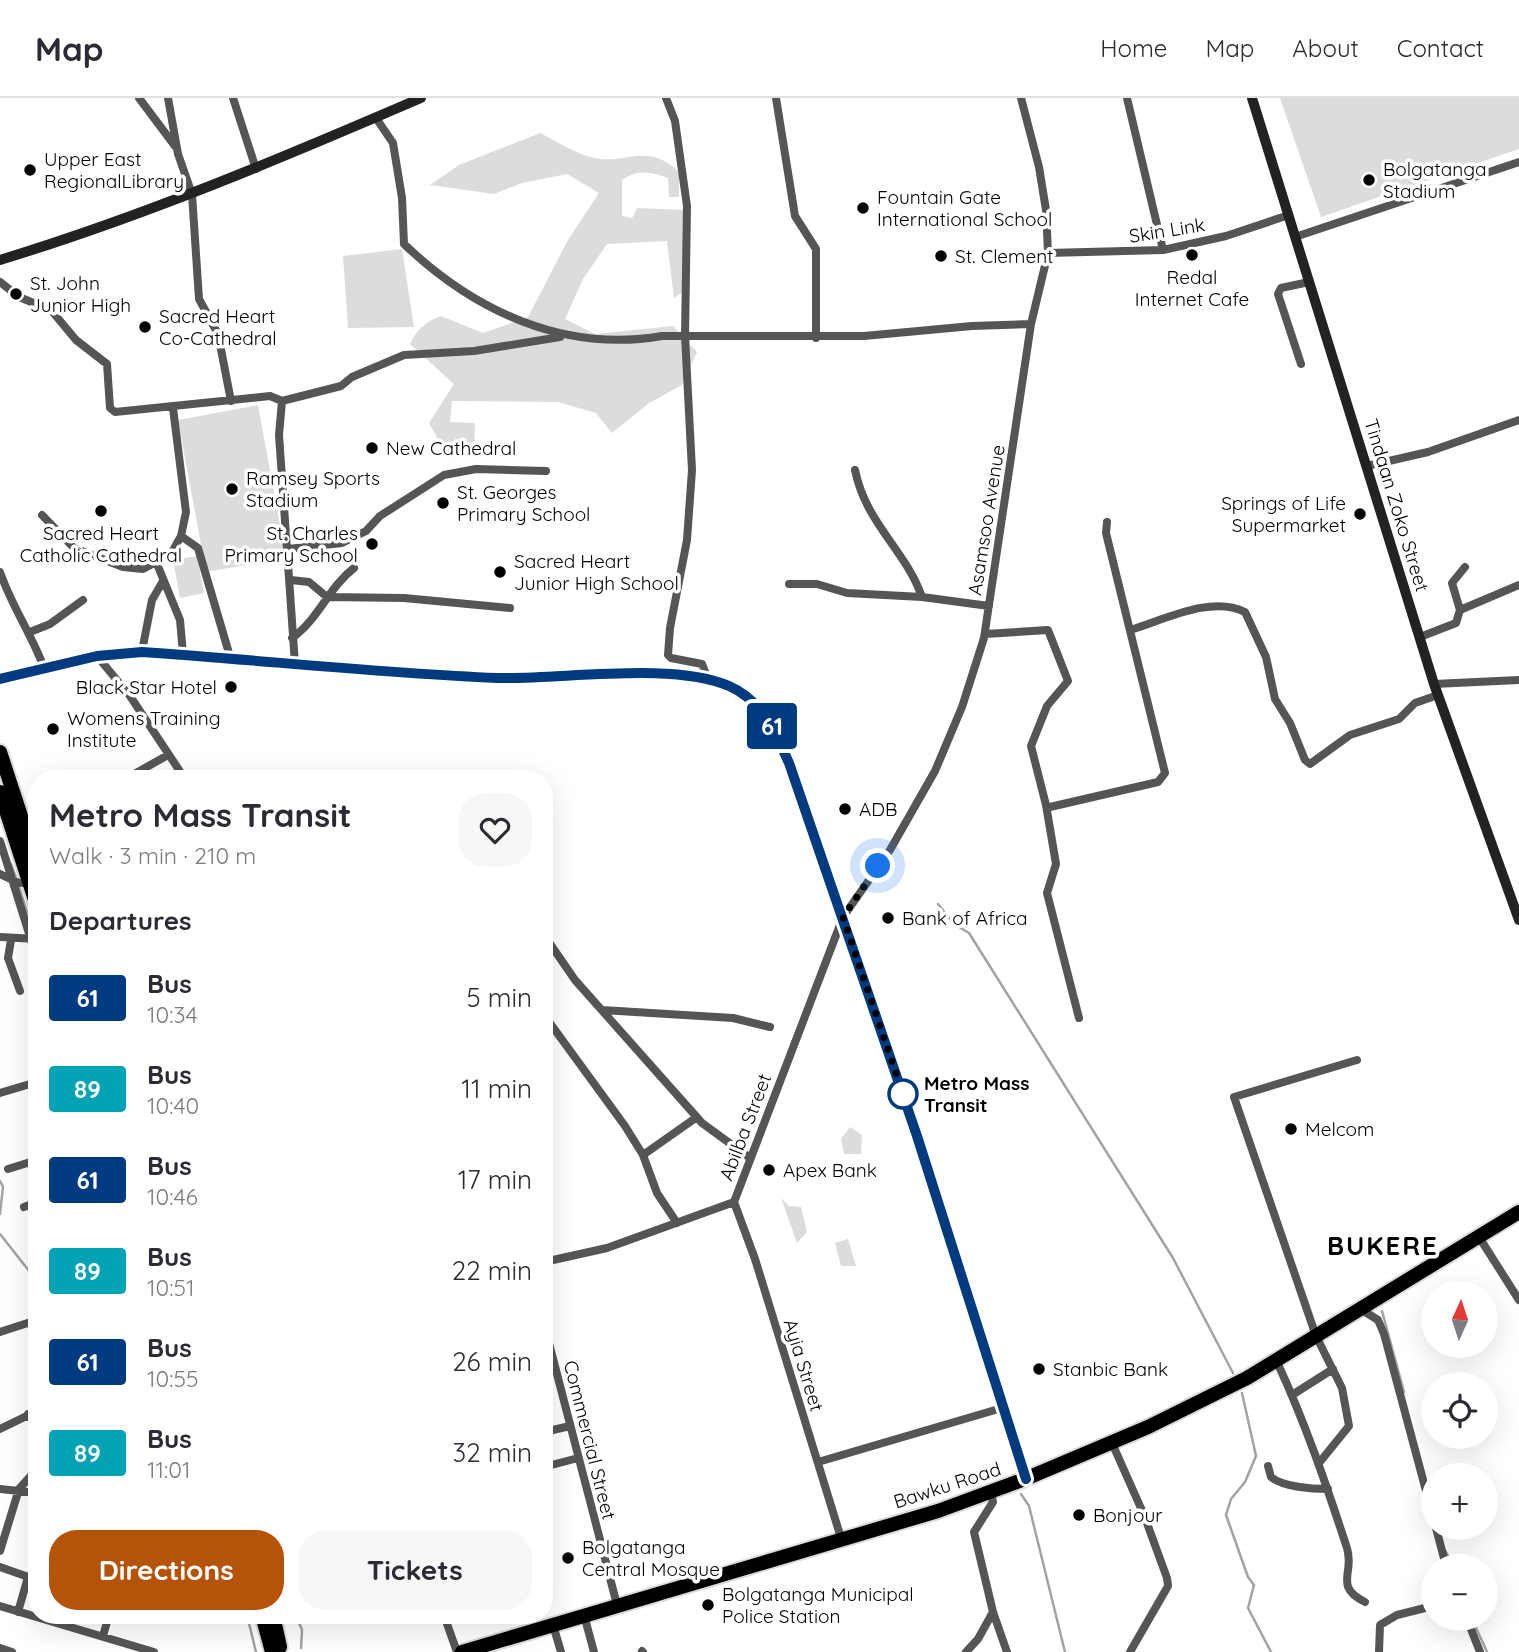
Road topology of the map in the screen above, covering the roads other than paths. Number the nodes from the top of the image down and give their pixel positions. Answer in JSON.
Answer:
{"nodes":[{"id":1,"x":139,"y":98,"type":"edge"},
{"id":2,"x":168,"y":98,"type":"edge"},
{"id":3,"x":233,"y":98,"type":"edge"},
{"id":4,"x":421,"y":98,"type":"edge"},
{"id":5,"x":666,"y":98,"type":"edge"},
{"id":6,"x":776,"y":98,"type":"edge"},
{"id":7,"x":1021,"y":98,"type":"edge"},
{"id":8,"x":1127,"y":98,"type":"edge"},
{"id":9,"x":1252,"y":98,"type":"edge"},
{"id":10,"x":376,"y":118,"type":"junction"},
{"id":11,"x":177,"y":149,"type":"junction"},
{"id":12,"x":1519,"y":162,"type":"edge"},
{"id":13,"x":256,"y":169,"type":"junction"},
{"id":14,"x":192,"y":194,"type":"junction"},
{"id":15,"x":1289,"y":215,"type":"junction"},
{"id":16,"x":1295,"y":237,"type":"junction"},
{"id":17,"x":1163,"y":250,"type":"junction"},
{"id":18,"x":1048,"y":253,"type":"junction"},
{"id":19,"x":0,"y":260,"type":"edge"},
{"id":20,"x":0,"y":282,"type":"edge"},
{"id":21,"x":1309,"y":282,"type":"junction"},
{"id":22,"x":1031,"y":324,"type":"junction"},
{"id":23,"x":566,"y":336,"type":"junction"},
{"id":24,"x":685,"y":336,"type":"junction"},
{"id":25,"x":816,"y":338,"type":"junction"},
{"id":26,"x":1301,"y":364,"type":"dead end"},
{"id":27,"x":231,"y":401,"type":"junction"},
{"id":28,"x":282,"y":401,"type":"junction"},
{"id":29,"x":173,"y":408,"type":"junction"},
{"id":30,"x":1519,"y":420,"type":"edge"},
{"id":31,"x":1367,"y":466,"type":"junction"},
{"id":32,"x":855,"y":470,"type":"dead end"},
{"id":33,"x":546,"y":471,"type":"dead end"},
{"id":34,"x":42,"y":515,"type":"dead end"},
{"id":35,"x":1107,"y":522,"type":"dead end"},
{"id":36,"x":181,"y":536,"type":"junction"},
{"id":37,"x":288,"y":549,"type":"junction"},
{"id":38,"x":157,"y":564,"type":"junction"},
{"id":39,"x":1465,"y":567,"type":"dead end"},
{"id":40,"x":354,"y":568,"type":"dead end"},
{"id":41,"x":0,"y":572,"type":"edge"},
{"id":42,"x":291,"y":580,"type":"junction"},
{"id":43,"x":163,"y":582,"type":"junction"},
{"id":44,"x":789,"y":584,"type":"dead end"},
{"id":45,"x":1519,"y":585,"type":"edge"},
{"id":46,"x":327,"y":597,"type":"junction"},
{"id":47,"x":922,"y":597,"type":"junction"},
{"id":48,"x":83,"y":600,"type":"dead end"},
{"id":49,"x":989,"y":606,"type":"junction"},
{"id":50,"x":510,"y":608,"type":"dead end"},
{"id":51,"x":1460,"y":610,"type":"junction"},
{"id":52,"x":1130,"y":630,"type":"junction"},
{"id":53,"x":30,"y":632,"type":"junction"},
{"id":54,"x":985,"y":634,"type":"junction"},
{"id":55,"x":1420,"y":636,"type":"junction"},
{"id":56,"x":292,"y":638,"type":"junction"},
{"id":57,"x":142,"y":652,"type":"junction"},
{"id":58,"x":183,"y":654,"type":"junction"},
{"id":59,"x":97,"y":656,"type":"junction"},
{"id":60,"x":231,"y":660,"type":"junction"},
{"id":61,"x":295,"y":664,"type":"junction"},
{"id":62,"x":44,"y":668,"type":"junction"},
{"id":63,"x":0,"y":679,"type":"edge"},
{"id":64,"x":708,"y":680,"type":"junction"},
{"id":65,"x":1519,"y":680,"type":"edge"},
{"id":66,"x":1436,"y":690,"type":"junction"},
{"id":67,"x":0,"y":752,"type":"edge"},
{"id":68,"x":168,"y":755,"type":"junction"},
{"id":69,"x":141,"y":770,"type":"edge"},
{"id":70,"x":179,"y":770,"type":"edge"},
{"id":71,"x":0,"y":792,"type":"edge"},
{"id":72,"x":1046,"y":805,"type":"junction"},
{"id":73,"x":28,"y":838,"type":"edge"},
{"id":74,"x":0,"y":841,"type":"edge"},
{"id":75,"x":0,"y":874,"type":"edge"},
{"id":76,"x":12,"y":880,"type":"junction"},
{"id":77,"x":28,"y":882,"type":"joint"},
{"id":78,"x":843,"y":917,"type":"junction"},
{"id":79,"x":1519,"y":920,"type":"edge"},
{"id":80,"x":28,"y":923,"type":"edge"},
{"id":81,"x":0,"y":937,"type":"edge"},
{"id":82,"x":28,"y":939,"type":"edge"},
{"id":83,"x":11,"y":940,"type":"junction"},
{"id":84,"x":553,"y":948,"type":"edge"},
{"id":85,"x":20,"y":990,"type":"dead end"},
{"id":86,"x":602,"y":1010,"type":"junction"},
{"id":87,"x":1079,"y":1018,"type":"dead end"},
{"id":88,"x":770,"y":1027,"type":"dead end"},
{"id":89,"x":553,"y":1028,"type":"edge"},
{"id":90,"x":1357,"y":1060,"type":"dead end"},
{"id":91,"x":28,"y":1085,"type":"edge"},
{"id":92,"x":0,"y":1093,"type":"edge"},
{"id":93,"x":697,"y":1117,"type":"junction"},
{"id":94,"x":643,"y":1155,"type":"junction"},
{"id":95,"x":750,"y":1158,"type":"junction"},
{"id":96,"x":28,"y":1164,"type":"edge"},
{"id":97,"x":8,"y":1169,"type":"dead end"},
{"id":98,"x":734,"y":1202,"type":"junction"},
{"id":99,"x":28,"y":1205,"type":"edge"},
{"id":100,"x":24,"y":1206,"type":"dead end"},
{"id":101,"x":1519,"y":1212,"type":"edge"},
{"id":102,"x":677,"y":1223,"type":"junction"},
{"id":103,"x":1479,"y":1237,"type":"junction"},
{"id":104,"x":553,"y":1260,"type":"edge"},
{"id":105,"x":1517,"y":1289,"type":"edge"},
{"id":106,"x":1519,"y":1300,"type":"edge"},
{"id":107,"x":1362,"y":1310,"type":"junction"},
{"id":108,"x":28,"y":1323,"type":"edge"},
{"id":109,"x":0,"y":1332,"type":"edge"},
{"id":110,"x":1315,"y":1336,"type":"junction"},
{"id":111,"x":553,"y":1359,"type":"edge"},
{"id":112,"x":1277,"y":1362,"type":"junction"},
{"id":113,"x":1333,"y":1369,"type":"junction"},
{"id":114,"x":1292,"y":1395,"type":"junction"},
{"id":115,"x":1002,"y":1408,"type":"junction"},
{"id":116,"x":28,"y":1414,"type":"edge"},
{"id":117,"x":570,"y":1426,"type":"junction"},
{"id":118,"x":0,"y":1429,"type":"edge"},
{"id":119,"x":553,"y":1430,"type":"edge"},
{"id":120,"x":1112,"y":1443,"type":"junction"},
{"id":121,"x":578,"y":1458,"type":"junction"},
{"id":122,"x":818,"y":1462,"type":"junction"},
{"id":123,"x":1319,"y":1463,"type":"junction"},
{"id":124,"x":553,"y":1465,"type":"edge"},
{"id":125,"x":1268,"y":1466,"type":"dead end"},
{"id":126,"x":1421,"y":1472,"type":"edge"},
{"id":127,"x":28,"y":1479,"type":"edge"},
{"id":128,"x":1026,"y":1479,"type":"junction"},
{"id":129,"x":0,"y":1489,"type":"edge"},
{"id":130,"x":19,"y":1489,"type":"junction"},
{"id":131,"x":1328,"y":1489,"type":"junction"},
{"id":132,"x":28,"y":1491,"type":"edge"},
{"id":133,"x":991,"y":1492,"type":"junction"},
{"id":134,"x":841,"y":1538,"type":"junction"},
{"id":135,"x":0,"y":1552,"type":"edge"},
{"id":136,"x":0,"y":1567,"type":"edge"},
{"id":137,"x":28,"y":1577,"type":"edge"},
{"id":138,"x":28,"y":1588,"type":"edge"},
{"id":139,"x":1366,"y":1602,"type":"dead end"},
{"id":140,"x":617,"y":1605,"type":"junction"},
{"id":141,"x":0,"y":1606,"type":"edge"},
{"id":142,"x":1421,"y":1609,"type":"edge"},
{"id":143,"x":18,"y":1612,"type":"junction"},
{"id":144,"x":993,"y":1612,"type":"junction"},
{"id":145,"x":28,"y":1614,"type":"edge"},
{"id":146,"x":584,"y":1615,"type":"junction"},
{"id":147,"x":68,"y":1624,"type":"edge"},
{"id":148,"x":106,"y":1624,"type":"edge"},
{"id":149,"x":264,"y":1624,"type":"edge"},
{"id":150,"x":275,"y":1624,"type":"edge"},
{"id":151,"x":447,"y":1624,"type":"edge"},
{"id":152,"x":553,"y":1625,"type":"junction"},
{"id":153,"x":1472,"y":1631,"type":"edge"},
{"id":154,"x":103,"y":1636,"type":"junction"},
{"id":155,"x":0,"y":1648,"type":"edge"},
{"id":156,"x":12,"y":1652,"type":"edge"},
{"id":157,"x":154,"y":1652,"type":"edge"},
{"id":158,"x":272,"y":1652,"type":"edge"},
{"id":159,"x":281,"y":1652,"type":"edge"},
{"id":160,"x":459,"y":1652,"type":"edge"},
{"id":161,"x":561,"y":1652,"type":"edge"},
{"id":162,"x":594,"y":1652,"type":"edge"},
{"id":163,"x":966,"y":1652,"type":"edge"},
{"id":164,"x":1007,"y":1652,"type":"edge"},
{"id":165,"x":1130,"y":1652,"type":"edge"},
{"id":166,"x":1379,"y":1652,"type":"edge"},
{"id":167,"x":1480,"y":1652,"type":"edge"}],
"edges":[{"from":1,"to":11,"type":"street"},
{"from":2,"to":11,"type":"street"},
{"from":3,"to":13,"type":"street"},
{"from":4,"to":10,"type":"street"},
{"from":5,"to":24,"type":"street"},
{"from":6,"to":25,"type":"street"},
{"from":7,"to":18,"type":"street","name":"Asamsoo Avenue"},
{"from":8,"to":17,"type":"street"},
{"from":9,"to":15,"type":"street","name":"Tindaan Zoko Street"},
{"from":10,"to":13,"type":"street"},
{"from":10,"to":23,"type":"street"},
{"from":11,"to":14,"type":"street"},
{"from":12,"to":16,"type":"street"},
{"from":13,"to":14,"type":"street"},
{"from":14,"to":19,"type":"street"},
{"from":14,"to":27,"type":"street"},
{"from":15,"to":16,"type":"street","name":"Tindaan Zoko Street"},
{"from":15,"to":17,"type":"street","name":"Skin Link"},
{"from":16,"to":21,"type":"street","name":"Tindaan Zoko Street"},
{"from":17,"to":18,"type":"street","name":"Skin Link"},
{"from":18,"to":22,"type":"street","name":"Asamsoo Avenue"},
{"from":20,"to":29,"type":"street"},
{"from":21,"to":26,"type":"street"},
{"from":21,"to":31,"type":"street","name":"Tindaan Zoko Street"},
{"from":22,"to":25,"type":"street"},
{"from":22,"to":49,"type":"street","name":"Asamsoo Avenue"},
{"from":23,"to":24,"type":"street"},
{"from":23,"to":28,"type":"street"},
{"from":24,"to":25,"type":"street"},
{"from":24,"to":64,"type":"street"},
{"from":27,"to":28,"type":"street"},
{"from":27,"to":29,"type":"street"},
{"from":28,"to":37,"type":"street"},
{"from":29,"to":36,"type":"street"},
{"from":30,"to":31,"type":"street"},
{"from":31,"to":55,"type":"street","name":"Tindaan Zoko Street"},
{"from":32,"to":47,"type":"street"},
{"from":33,"to":37,"type":"street"},
{"from":34,"to":38,"type":"street"},
{"from":35,"to":52,"type":"street"},
{"from":36,"to":38,"type":"street"},
{"from":36,"to":60,"type":"street"},
{"from":37,"to":42,"type":"street"},
{"from":38,"to":43,"type":"street"},
{"from":39,"to":51,"type":"street"},
{"from":40,"to":46,"type":"street"},
{"from":41,"to":53,"type":"street"},
{"from":42,"to":46,"type":"street"},
{"from":42,"to":56,"type":"street"},
{"from":43,"to":57,"type":"street"},
{"from":43,"to":58,"type":"street"},
{"from":44,"to":47,"type":"street"},
{"from":45,"to":51,"type":"street"},
{"from":46,"to":50,"type":"street"},
{"from":46,"to":56,"type":"street"},
{"from":47,"to":49,"type":"street"},
{"from":48,"to":53,"type":"street"},
{"from":49,"to":54,"type":"street","name":"Asamsoo Avenue"},
{"from":51,"to":55,"type":"street"},
{"from":52,"to":66,"type":"street"},
{"from":52,"to":72,"type":"street"},
{"from":53,"to":62,"type":"street"},
{"from":54,"to":72,"type":"street"},
{"from":54,"to":78,"type":"street","name":"Asamsoo Avenue"},
{"from":55,"to":66,"type":"street","name":"Tindaan Zoko Street"},
{"from":56,"to":61,"type":"street"},
{"from":57,"to":58,"type":"street"},
{"from":57,"to":59,"type":"street"},
{"from":58,"to":60,"type":"street"},
{"from":59,"to":62,"type":"street"},
{"from":59,"to":68,"type":"street"},
{"from":60,"to":61,"type":"street"},
{"from":61,"to":64,"type":"street"},
{"from":62,"to":63,"type":"street"},
{"from":64,"to":78,"type":"street"},
{"from":65,"to":66,"type":"street"},
{"from":66,"to":79,"type":"street","name":"Tindaan Zoko Street"},
{"from":67,"to":73,"type":"highway"},
{"from":68,"to":69,"type":"street"},
{"from":68,"to":70,"type":"street"},
{"from":71,"to":77,"type":"highway"},
{"from":72,"to":87,"type":"street"},
{"from":74,"to":76,"type":"street"},
{"from":75,"to":76,"type":"street"},
{"from":76,"to":77,"type":"street"},
{"from":76,"to":80,"type":"street"},
{"from":78,"to":95,"type":"street","name":"Abilba Street"},
{"from":78,"to":115,"type":"street"},
{"from":81,"to":83,"type":"street"},
{"from":82,"to":83,"type":"street"},
{"from":83,"to":85,"type":"street"},
{"from":84,"to":86,"type":"street"},
{"from":86,"to":88,"type":"street"},
{"from":86,"to":93,"type":"street"},
{"from":89,"to":94,"type":"street"},
{"from":90,"to":110,"type":"street"},
{"from":91,"to":92,"type":"street"},
{"from":93,"to":94,"type":"street"},
{"from":93,"to":95,"type":"street"},
{"from":94,"to":102,"type":"street"},
{"from":95,"to":98,"type":"street","name":"Abilba Street"},
{"from":96,"to":97,"type":"street"},
{"from":98,"to":102,"type":"street","name":"Abilba Street"},
{"from":98,"to":122,"type":"street","name":"Ayia Street"},
{"from":99,"to":100,"type":"street"},
{"from":101,"to":103,"type":"highway","name":"Bawku Road"},
{"from":102,"to":104,"type":"street","name":"Abilba Street"},
{"from":103,"to":105,"type":"street"},
{"from":103,"to":107,"type":"highway","name":"Bawku Road"},
{"from":105,"to":106,"type":"street"},
{"from":107,"to":110,"type":"highway","name":"Bawku Road"},
{"from":107,"to":126,"type":"street"},
{"from":108,"to":109,"type":"street"},
{"from":110,"to":112,"type":"highway","name":"Bawku Road"},
{"from":110,"to":113,"type":"street"},
{"from":111,"to":117,"type":"street","name":"Commercial Street"},
{"from":112,"to":114,"type":"street"},
{"from":112,"to":120,"type":"highway","name":"Bawku Road"},
{"from":113,"to":114,"type":"street"},
{"from":113,"to":123,"type":"street"},
{"from":114,"to":123,"type":"street"},
{"from":115,"to":122,"type":"street"},
{"from":115,"to":128,"type":"street"},
{"from":116,"to":118,"type":"street"},
{"from":117,"to":119,"type":"street"},
{"from":117,"to":121,"type":"street","name":"Commercial Street"},
{"from":120,"to":128,"type":"highway","name":"Bawku Road"},
{"from":120,"to":165,"type":"street"},
{"from":121,"to":124,"type":"street"},
{"from":121,"to":140,"type":"street","name":"Commercial Street"},
{"from":122,"to":134,"type":"street","name":"Ayia Street"},
{"from":123,"to":131,"type":"street"},
{"from":125,"to":131,"type":"street"},
{"from":127,"to":130,"type":"street"},
{"from":128,"to":133,"type":"highway","name":"Bawku Road"},
{"from":129,"to":130,"type":"street"},
{"from":130,"to":132,"type":"street"},
{"from":130,"to":135,"type":"street"},
{"from":131,"to":139,"type":"street"},
{"from":133,"to":134,"type":"highway","name":"Bawku Road"},
{"from":133,"to":144,"type":"street"},
{"from":134,"to":140,"type":"highway","name":"Bawku Road"},
{"from":136,"to":137,"type":"street"},
{"from":138,"to":143,"type":"street"},
{"from":140,"to":146,"type":"highway","name":"Bawku Road"},
{"from":141,"to":143,"type":"street"},
{"from":142,"to":166,"type":"street"},
{"from":143,"to":145,"type":"street"},
{"from":144,"to":163,"type":"street"},
{"from":144,"to":164,"type":"street"},
{"from":146,"to":152,"type":"highway","name":"Bawku Road"},
{"from":146,"to":162,"type":"street"},
{"from":147,"to":154,"type":"street"},
{"from":148,"to":154,"type":"street"},
{"from":149,"to":158,"type":"highway"},
{"from":150,"to":159,"type":"highway"},
{"from":151,"to":160,"type":"street"},
{"from":152,"to":160,"type":"highway","name":"Bawku Road"},
{"from":152,"to":161,"type":"street"},
{"from":153,"to":167,"type":"street"},
{"from":154,"to":157,"type":"street"},
{"from":155,"to":156,"type":"street"}]}
